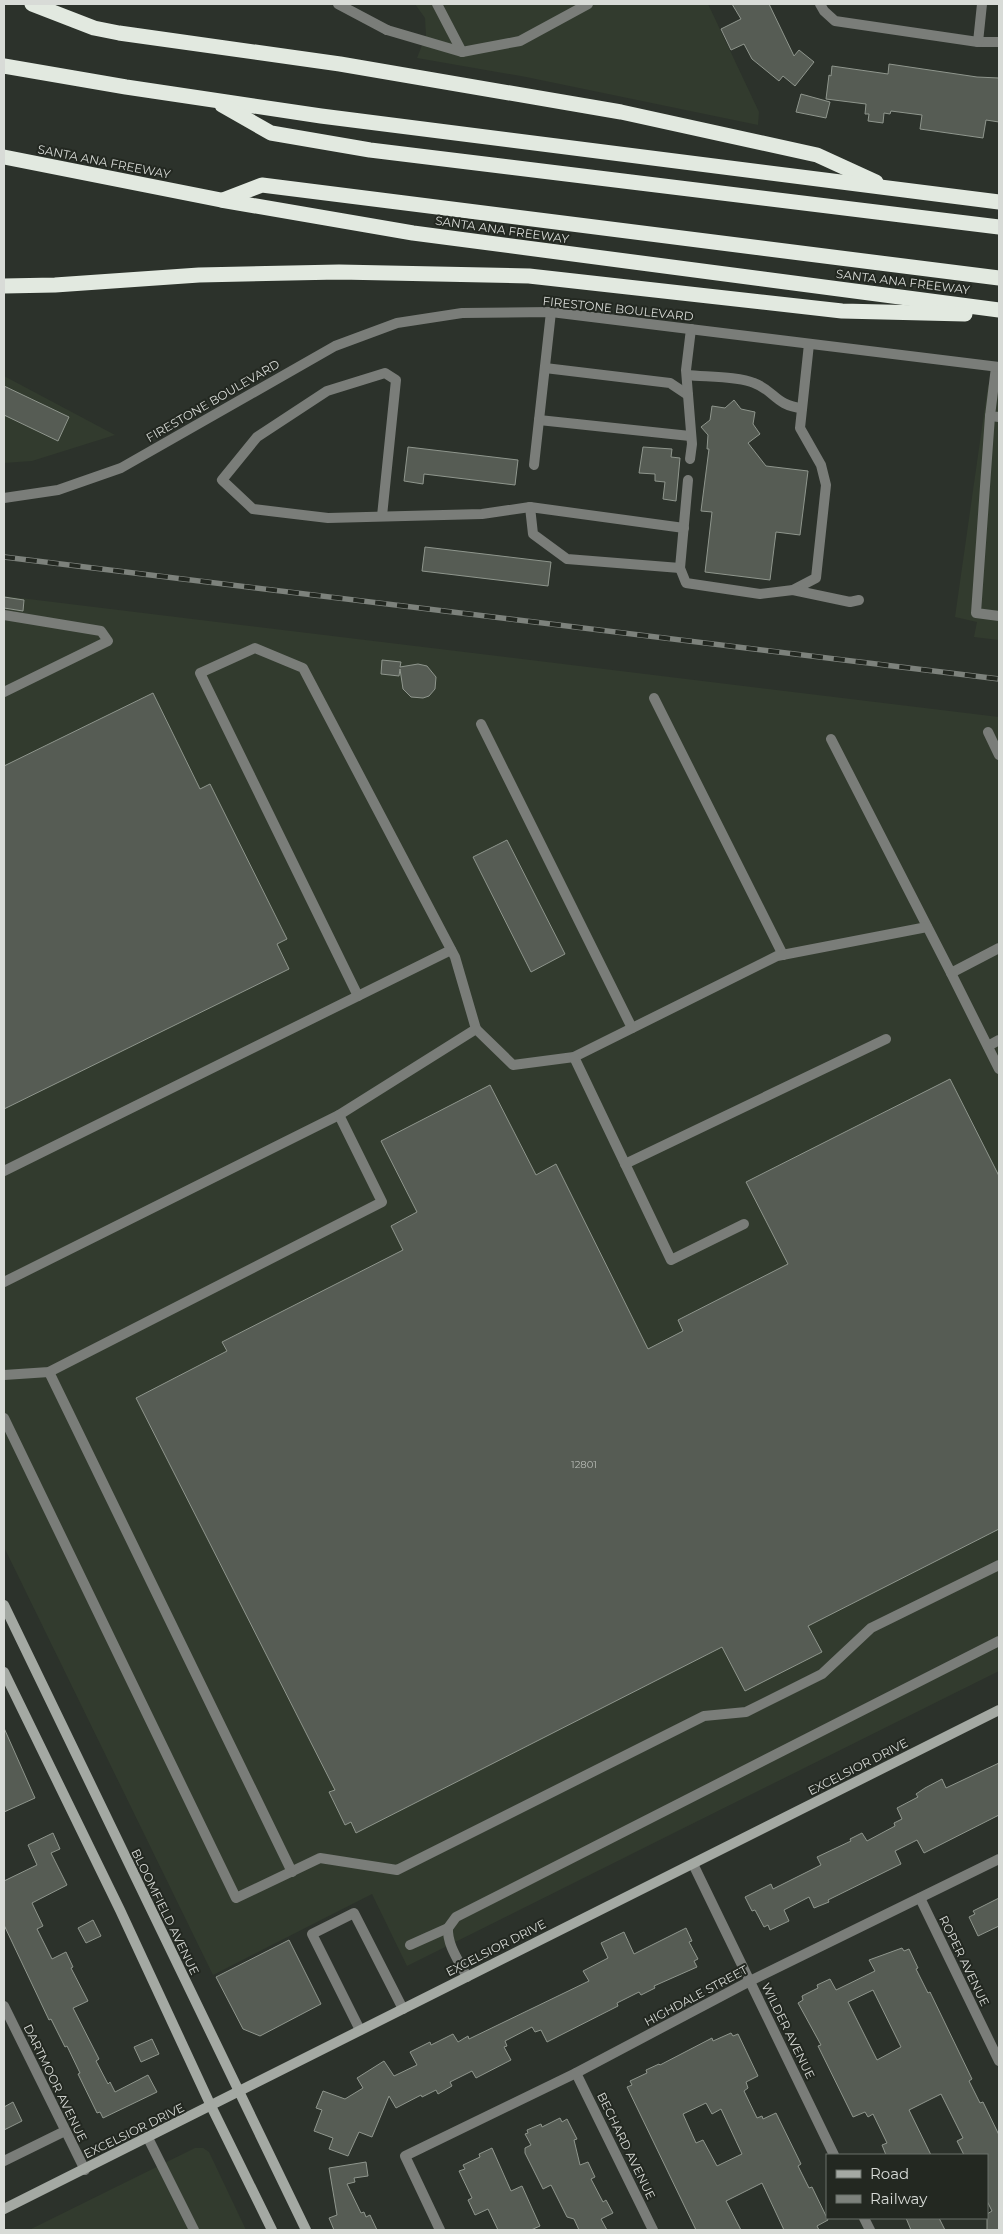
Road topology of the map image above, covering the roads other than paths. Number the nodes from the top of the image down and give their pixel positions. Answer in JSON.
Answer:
{"nodes":[{"id":1,"x":32,"y":4,"type":"edge"},
{"id":2,"x":437,"y":4,"type":"edge"},
{"id":3,"x":588,"y":4,"type":"edge"},
{"id":4,"x":982,"y":4,"type":"edge"},
{"id":5,"x":344,"y":5,"type":"edge"},
{"id":6,"x":822,"y":7,"type":"edge"},
{"id":7,"x":978,"y":42,"type":"junction"},
{"id":8,"x":999,"y":42,"type":"edge"},
{"id":9,"x":462,"y":52,"type":"junction"},
{"id":10,"x":4,"y":66,"type":"edge"},
{"id":11,"x":214,"y":101,"type":"junction"},
{"id":12,"x":4,"y":157,"type":"edge"},
{"id":13,"x":888,"y":188,"type":"junction"},
{"id":14,"x":221,"y":200,"type":"junction"},
{"id":15,"x":999,"y":202,"type":"edge"},
{"id":16,"x":999,"y":227,"type":"edge"},
{"id":17,"x":999,"y":278,"type":"edge"},
{"id":18,"x":4,"y":286,"type":"edge"},
{"id":19,"x":999,"y":310,"type":"edge"},
{"id":20,"x":550,"y":312,"type":"junction"},
{"id":21,"x":999,"y":314,"type":"edge"},
{"id":22,"x":691,"y":329,"type":"junction"},
{"id":23,"x":809,"y":344,"type":"junction"},
{"id":24,"x":998,"y":367,"type":"edge"},
{"id":25,"x":544,"y":368,"type":"junction"},
{"id":26,"x":687,"y":375,"type":"junction"},
{"id":27,"x":688,"y":395,"type":"junction"},
{"id":28,"x":802,"y":408,"type":"junction"},
{"id":29,"x":994,"y":417,"type":"edge"},
{"id":30,"x":539,"y":420,"type":"junction"},
{"id":31,"x":690,"y":436,"type":"junction"},
{"id":32,"x":690,"y":459,"type":"dead end"},
{"id":33,"x":534,"y":465,"type":"dead end"},
{"id":34,"x":688,"y":480,"type":"dead end"},
{"id":35,"x":4,"y":498,"type":"edge"},
{"id":36,"x":530,"y":507,"type":"junction"},
{"id":37,"x":382,"y":516,"type":"junction"},
{"id":38,"x":684,"y":528,"type":"junction"},
{"id":39,"x":680,"y":568,"type":"junction"},
{"id":40,"x":793,"y":590,"type":"junction"},
{"id":41,"x":859,"y":600,"type":"dead end"},
{"id":42,"x":4,"y":616,"type":"edge"},
{"id":43,"x":999,"y":616,"type":"edge"},
{"id":44,"x":4,"y":692,"type":"edge"},
{"id":45,"x":654,"y":698,"type":"dead end"},
{"id":46,"x":481,"y":724,"type":"dead end"},
{"id":47,"x":988,"y":732,"type":"dead end"},
{"id":48,"x":831,"y":739,"type":"dead end"},
{"id":49,"x":999,"y":755,"type":"edge"},
{"id":50,"x":927,"y":926,"type":"junction"},
{"id":51,"x":999,"y":948,"type":"edge"},
{"id":52,"x":451,"y":950,"type":"junction"},
{"id":53,"x":783,"y":955,"type":"junction"},
{"id":54,"x":951,"y":973,"type":"junction"},
{"id":55,"x":358,"y":996,"type":"junction"},
{"id":56,"x":632,"y":1028,"type":"junction"},
{"id":57,"x":476,"y":1029,"type":"junction"},
{"id":58,"x":886,"y":1039,"type":"dead end"},
{"id":59,"x":999,"y":1040,"type":"edge"},
{"id":60,"x":988,"y":1046,"type":"junction"},
{"id":61,"x":574,"y":1057,"type":"junction"},
{"id":62,"x":999,"y":1069,"type":"edge"},
{"id":63,"x":339,"y":1115,"type":"junction"},
{"id":64,"x":625,"y":1164,"type":"junction"},
{"id":65,"x":4,"y":1171,"type":"edge"},
{"id":66,"x":744,"y":1224,"type":"dead end"},
{"id":67,"x":4,"y":1282,"type":"edge"},
{"id":68,"x":50,"y":1372,"type":"junction"},
{"id":69,"x":4,"y":1375,"type":"edge"},
{"id":70,"x":4,"y":1418,"type":"edge"},
{"id":71,"x":999,"y":1565,"type":"edge"},
{"id":72,"x":4,"y":1605,"type":"edge"},
{"id":73,"x":999,"y":1641,"type":"edge"},
{"id":74,"x":4,"y":1672,"type":"edge"},
{"id":75,"x":999,"y":1710,"type":"edge"},
{"id":76,"x":999,"y":1859,"type":"edge"},
{"id":77,"x":693,"y":1864,"type":"junction"},
{"id":78,"x":292,"y":1872,"type":"junction"},
{"id":79,"x":920,"y":1898,"type":"junction"},
{"id":80,"x":448,"y":1928,"type":"junction"},
{"id":81,"x":410,"y":1944,"type":"dead end"},
{"id":82,"x":467,"y":1977,"type":"junction"},
{"id":83,"x":750,"y":1981,"type":"junction"},
{"id":84,"x":4,"y":2006,"type":"edge"},
{"id":85,"x":403,"y":2009,"type":"junction"},
{"id":86,"x":360,"y":2030,"type":"junction"},
{"id":87,"x":999,"y":2061,"type":"edge"},
{"id":88,"x":576,"y":2073,"type":"junction"},
{"id":89,"x":238,"y":2093,"type":"junction"},
{"id":90,"x":211,"y":2106,"type":"junction"},
{"id":91,"x":65,"y":2131,"type":"junction"},
{"id":92,"x":148,"y":2138,"type":"junction"},
{"id":93,"x":834,"y":2154,"type":"edge"},
{"id":94,"x":4,"y":2162,"type":"edge"},
{"id":95,"x":84,"y":2170,"type":"junction"},
{"id":96,"x":4,"y":2209,"type":"edge"},
{"id":97,"x":194,"y":2230,"type":"edge"},
{"id":98,"x":271,"y":2230,"type":"edge"},
{"id":99,"x":306,"y":2230,"type":"edge"},
{"id":100,"x":440,"y":2230,"type":"edge"},
{"id":101,"x":653,"y":2230,"type":"edge"}],
"edges":[{"from":1,"to":13,"type":"highway"},
{"from":2,"to":9,"type":"street"},
{"from":3,"to":9,"type":"street"},
{"from":4,"to":7,"type":"street"},
{"from":5,"to":9,"type":"street"},
{"from":6,"to":7,"type":"street"},
{"from":7,"to":8,"type":"street"},
{"from":10,"to":11,"type":"highway"},
{"from":11,"to":13,"type":"highway"},
{"from":11,"to":16,"type":"highway"},
{"from":12,"to":14,"type":"highway","name":"SANTA ANA FREEWAY"},
{"from":13,"to":15,"type":"highway"},
{"from":14,"to":17,"type":"highway"},
{"from":14,"to":19,"type":"highway","name":"SANTA ANA FREEWAY"},
{"from":18,"to":21,"type":"highway"},
{"from":20,"to":22,"type":"street","name":"FIRESTONE BOULEVARD"},
{"from":20,"to":25,"type":"street"},
{"from":20,"to":35,"type":"street","name":"FIRESTONE BOULEVARD"},
{"from":22,"to":23,"type":"street","name":"FIRESTONE BOULEVARD"},
{"from":22,"to":26,"type":"street"},
{"from":23,"to":24,"type":"street","name":"FIRESTONE BOULEVARD"},
{"from":23,"to":28,"type":"street"},
{"from":24,"to":29,"type":"street"},
{"from":25,"to":27,"type":"street"},
{"from":25,"to":30,"type":"street"},
{"from":26,"to":27,"type":"street"},
{"from":26,"to":28,"type":"street"},
{"from":27,"to":31,"type":"street"},
{"from":28,"to":40,"type":"street"},
{"from":29,"to":43,"type":"street"},
{"from":30,"to":31,"type":"street"},
{"from":30,"to":33,"type":"street"},
{"from":31,"to":32,"type":"street"},
{"from":34,"to":38,"type":"street"},
{"from":36,"to":37,"type":"street"},
{"from":36,"to":38,"type":"street"},
{"from":36,"to":39,"type":"street"},
{"from":37,"to":37,"type":"street"},
{"from":38,"to":39,"type":"street"},
{"from":39,"to":40,"type":"street"},
{"from":40,"to":41,"type":"street"},
{"from":42,"to":44,"type":"street"},
{"from":45,"to":53,"type":"street"},
{"from":46,"to":56,"type":"street"},
{"from":47,"to":49,"type":"street"},
{"from":48,"to":50,"type":"street"},
{"from":50,"to":53,"type":"street"},
{"from":50,"to":54,"type":"street"},
{"from":51,"to":54,"type":"street"},
{"from":52,"to":55,"type":"street"},
{"from":52,"to":55,"type":"street"},
{"from":52,"to":57,"type":"street"},
{"from":53,"to":56,"type":"street"},
{"from":54,"to":60,"type":"street"},
{"from":55,"to":65,"type":"street"},
{"from":56,"to":61,"type":"street"},
{"from":57,"to":61,"type":"street"},
{"from":57,"to":63,"type":"street"},
{"from":58,"to":64,"type":"street"},
{"from":59,"to":60,"type":"street"},
{"from":60,"to":62,"type":"street"},
{"from":61,"to":64,"type":"street"},
{"from":63,"to":67,"type":"street"},
{"from":63,"to":68,"type":"street"},
{"from":64,"to":66,"type":"street"},
{"from":68,"to":69,"type":"street"},
{"from":68,"to":78,"type":"street"},
{"from":70,"to":78,"type":"street"},
{"from":71,"to":78,"type":"street"},
{"from":72,"to":89,"type":"main road","name":"BLOOMFIELD AVENUE"},
{"from":73,"to":80,"type":"street"},
{"from":74,"to":90,"type":"main road"},
{"from":75,"to":77,"type":"main road","name":"EXCELSIOR DRIVE"},
{"from":76,"to":79,"type":"street","name":"HIGHDALE STREET"},
{"from":77,"to":82,"type":"main road","name":"EXCELSIOR DRIVE"},
{"from":77,"to":83,"type":"street","name":"WILDER AVENUE"},
{"from":79,"to":83,"type":"street","name":"HIGHDALE STREET"},
{"from":79,"to":87,"type":"street","name":"ROPER AVENUE"},
{"from":80,"to":81,"type":"street"},
{"from":80,"to":82,"type":"street"},
{"from":82,"to":85,"type":"main road","name":"EXCELSIOR DRIVE"},
{"from":83,"to":88,"type":"street","name":"HIGHDALE STREET"},
{"from":83,"to":93,"type":"street","name":"WILDER AVENUE"},
{"from":84,"to":91,"type":"street","name":"DARTMOOR AVENUE"},
{"from":85,"to":86,"type":"main road","name":"EXCELSIOR DRIVE"},
{"from":85,"to":86,"type":"street"},
{"from":86,"to":89,"type":"main road","name":"EXCELSIOR DRIVE"},
{"from":88,"to":100,"type":"street","name":"HIGHDALE STREET"},
{"from":88,"to":101,"type":"street","name":"BECHARD AVENUE"},
{"from":89,"to":90,"type":"main road","name":"EXCELSIOR DRIVE"},
{"from":89,"to":99,"type":"main road","name":"BLOOMFIELD AVENUE"},
{"from":90,"to":92,"type":"main road","name":"EXCELSIOR DRIVE"},
{"from":90,"to":98,"type":"main road"},
{"from":91,"to":94,"type":"street"},
{"from":91,"to":95,"type":"street","name":"DARTMOOR AVENUE"},
{"from":92,"to":95,"type":"main road","name":"EXCELSIOR DRIVE"},
{"from":92,"to":97,"type":"street"},
{"from":95,"to":96,"type":"main road","name":"EXCELSIOR DRIVE"}]}
